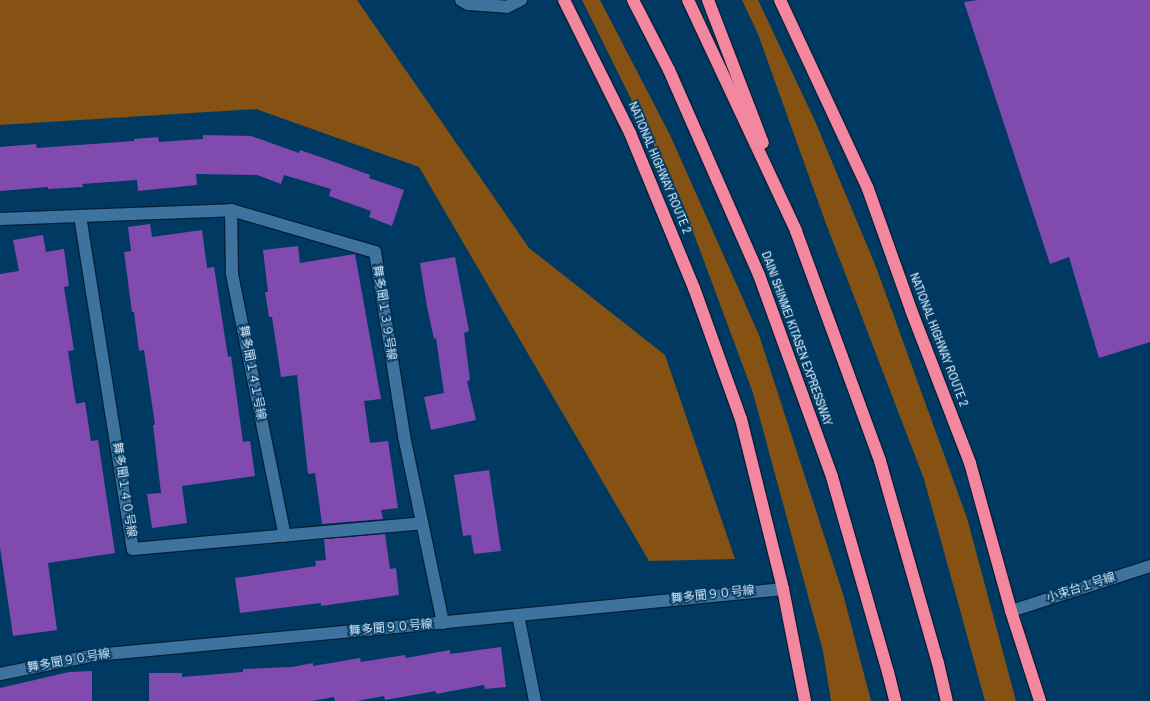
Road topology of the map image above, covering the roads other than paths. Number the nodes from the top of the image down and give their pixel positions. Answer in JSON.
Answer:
{"nodes":[{"id":1,"x":461,"y":0,"type":"edge"},
{"id":2,"x":521,"y":0,"type":"edge"},
{"id":3,"x":564,"y":0,"type":"edge"},
{"id":4,"x":633,"y":0,"type":"edge"},
{"id":5,"x":688,"y":0,"type":"edge"},
{"id":6,"x":708,"y":0,"type":"edge"},
{"id":7,"x":780,"y":0,"type":"edge"},
{"id":8,"x":231,"y":210,"type":"junction"},
{"id":9,"x":80,"y":216,"type":"junction"},
{"id":10,"x":0,"y":219,"type":"edge"},
{"id":11,"x":796,"y":231,"type":"junction"},
{"id":12,"x":422,"y":523,"type":"junction"},
{"id":13,"x":285,"y":536,"type":"junction"},
{"id":14,"x":1150,"y":566,"type":"edge"},
{"id":15,"x":783,"y":589,"type":"junction"},
{"id":16,"x":1011,"y":611,"type":"junction"},
{"id":17,"x":518,"y":615,"type":"junction"},
{"id":18,"x":443,"y":623,"type":"junction"},
{"id":19,"x":0,"y":674,"type":"edge"},
{"id":20,"x":535,"y":701,"type":"edge"},
{"id":21,"x":805,"y":701,"type":"edge"},
{"id":22,"x":895,"y":701,"type":"edge"},
{"id":23,"x":947,"y":701,"type":"edge"},
{"id":24,"x":1040,"y":701,"type":"edge"}],
"edges":[{"from":1,"to":2,"type":"street"},
{"from":3,"to":15,"type":"highway","name":"NATIONAL HIGHWAY ROUTE 2"},
{"from":4,"to":22,"type":"highway","name":"DAINI SHINMEI KITASEN EXPRESSWAY"},
{"from":5,"to":11,"type":"highway"},
{"from":6,"to":11,"type":"highway"},
{"from":7,"to":16,"type":"highway","name":"NATIONAL HIGHWAY ROUTE 2"},
{"from":8,"to":9,"type":"street","name":"舞多聞１３９号線"},
{"from":8,"to":12,"type":"street","name":"舞多聞１３９号線"},
{"from":8,"to":13,"type":"street","name":"舞多聞１４１号線"},
{"from":9,"to":10,"type":"street","name":"舞多聞１３９号線"},
{"from":9,"to":13,"type":"street","name":"舞多聞１４０号線"},
{"from":11,"to":23,"type":"highway"},
{"from":12,"to":13,"type":"street","name":"舞多聞１４０号線"},
{"from":12,"to":18,"type":"street","name":"舞多聞１３９号線"},
{"from":14,"to":16,"type":"street","name":"小束台１号線"},
{"from":15,"to":17,"type":"street","name":"舞多聞９０号線"},
{"from":15,"to":21,"type":"highway","name":"NATIONAL HIGHWAY ROUTE 2"},
{"from":16,"to":24,"type":"highway","name":"NATIONAL HIGHWAY ROUTE 2"},
{"from":17,"to":18,"type":"street","name":"舞多聞９０号線"},
{"from":17,"to":20,"type":"street"},
{"from":18,"to":19,"type":"street","name":"舞多聞９０号線"}]}
